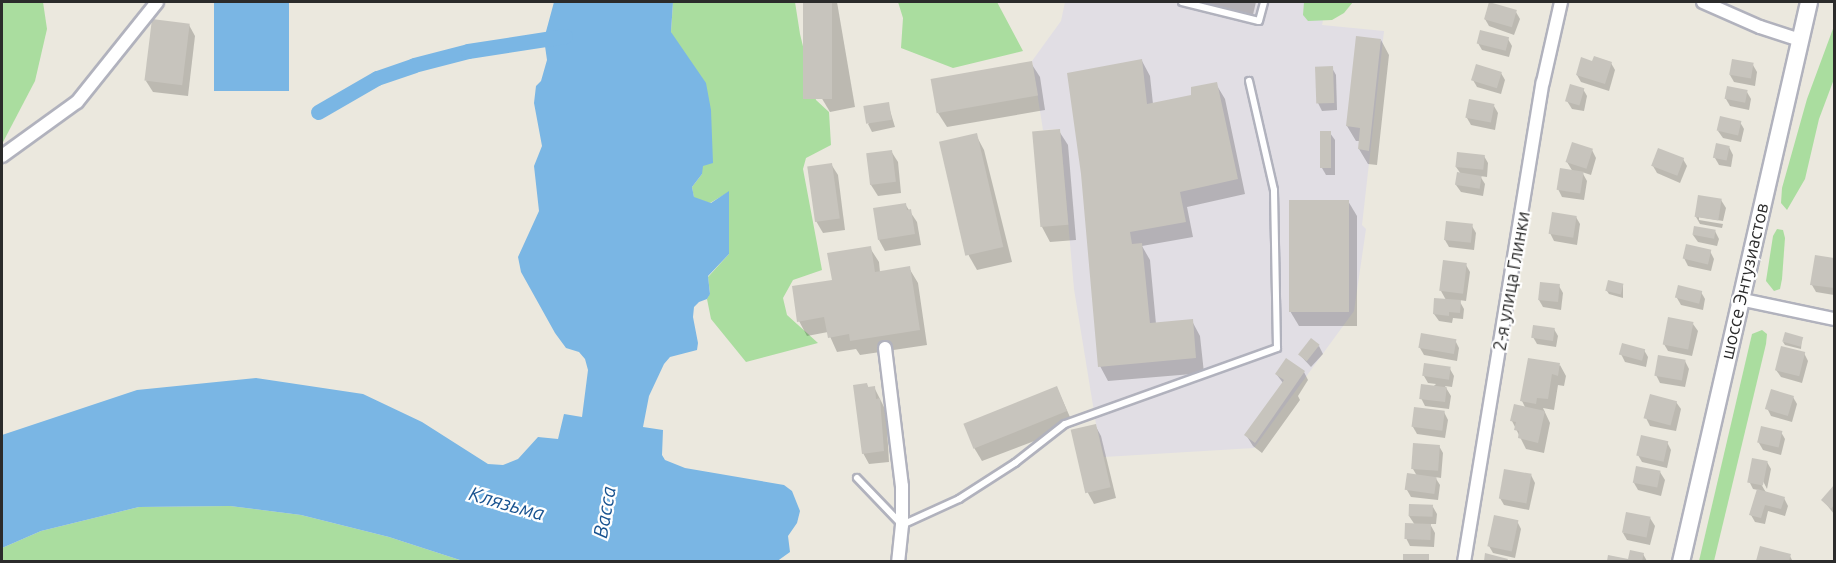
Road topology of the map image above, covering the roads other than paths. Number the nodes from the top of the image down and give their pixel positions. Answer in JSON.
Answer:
{"nodes":[{"id":1,"x":157,"y":2,"type":"edge"},
{"id":2,"x":1182,"y":2,"type":"edge"},
{"id":3,"x":1264,"y":2,"type":"edge"},
{"id":4,"x":1561,"y":2,"type":"edge"},
{"id":5,"x":1704,"y":2,"type":"edge"},
{"id":6,"x":1809,"y":2,"type":"edge"},
{"id":7,"x":1800,"y":40,"type":"junction"},
{"id":8,"x":1249,"y":81,"type":"dead end"},
{"id":9,"x":2,"y":156,"type":"edge"},
{"id":10,"x":1739,"y":299,"type":"junction"},
{"id":11,"x":1834,"y":319,"type":"edge"},
{"id":12,"x":885,"y":348,"type":"dead end"},
{"id":13,"x":857,"y":478,"type":"dead end"},
{"id":14,"x":902,"y":525,"type":"junction"},
{"id":15,"x":898,"y":561,"type":"edge"},
{"id":16,"x":1464,"y":561,"type":"edge"},
{"id":17,"x":1681,"y":561,"type":"edge"}],
"edges":[{"from":1,"to":9,"type":"street"},
{"from":2,"to":3,"type":"lane"},
{"from":4,"to":16,"type":"street","name":"2-я улица Глинки"},
{"from":5,"to":7,"type":"street"},
{"from":6,"to":7,"type":"main road","name":"шоссе Энтузиастов"},
{"from":7,"to":10,"type":"main road","name":"шоссе Энтузиастов"},
{"from":8,"to":14,"type":"lane"},
{"from":10,"to":11,"type":"street"},
{"from":10,"to":17,"type":"main road","name":"шоссе Энтузиастов"},
{"from":12,"to":14,"type":"street"},
{"from":13,"to":14,"type":"lane"},
{"from":14,"to":15,"type":"street"}]}
